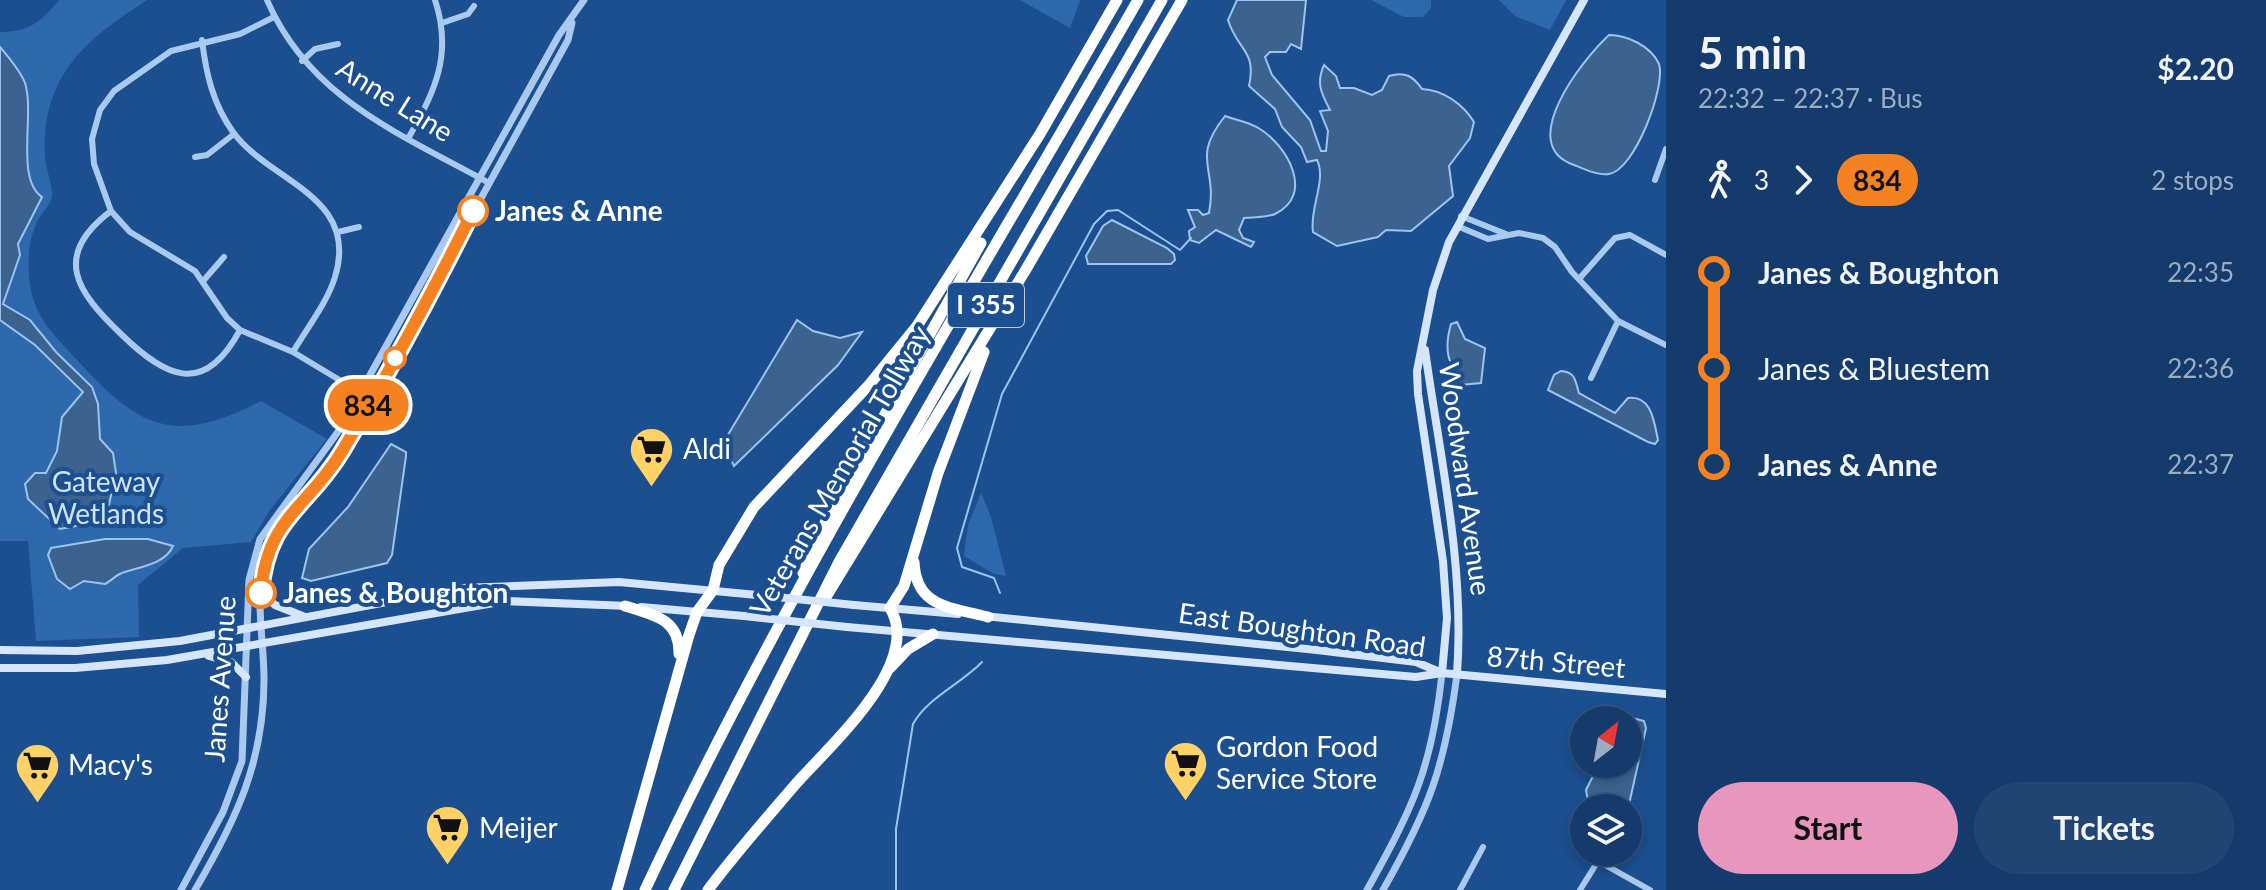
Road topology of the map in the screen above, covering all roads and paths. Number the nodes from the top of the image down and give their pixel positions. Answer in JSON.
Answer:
{"nodes":[{"id":1,"x":267,"y":0,"type":"edge"},
{"id":2,"x":435,"y":0,"type":"edge"},
{"id":3,"x":584,"y":0,"type":"edge"},
{"id":4,"x":1117,"y":0,"type":"edge"},
{"id":5,"x":1138,"y":0,"type":"edge"},
{"id":6,"x":1162,"y":0,"type":"edge"},
{"id":7,"x":1182,"y":0,"type":"edge"},
{"id":8,"x":1584,"y":0,"type":"edge"},
{"id":9,"x":474,"y":6,"type":"dead end"},
{"id":10,"x":274,"y":17,"type":"junction"},
{"id":11,"x":442,"y":23,"type":"junction"},
{"id":12,"x":202,"y":40,"type":"junction"},
{"id":13,"x":338,"y":44,"type":"dead end"},
{"id":14,"x":302,"y":61,"type":"junction"},
{"id":15,"x":234,"y":134,"type":"junction"},
{"id":16,"x":1040,"y":134,"type":"junction"},
{"id":17,"x":409,"y":137,"type":"junction"},
{"id":18,"x":1666,"y":149,"type":"edge"},
{"id":19,"x":195,"y":157,"type":"dead end"},
{"id":20,"x":485,"y":180,"type":"junction"},
{"id":21,"x":1655,"y":180,"type":"dead end"},
{"id":22,"x":111,"y":211,"type":"junction"},
{"id":23,"x":1461,"y":216,"type":"junction"},
{"id":24,"x":1457,"y":226,"type":"junction"},
{"id":25,"x":359,"y":227,"type":"dead end"},
{"id":26,"x":338,"y":232,"type":"junction"},
{"id":27,"x":1509,"y":235,"type":"junction"},
{"id":28,"x":1666,"y":255,"type":"edge"},
{"id":29,"x":224,"y":257,"type":"dead end"},
{"id":30,"x":1025,"y":271,"type":"junction"},
{"id":31,"x":1579,"y":279,"type":"junction"},
{"id":32,"x":204,"y":280,"type":"junction"},
{"id":33,"x":1618,"y":321,"type":"junction"},
{"id":34,"x":240,"y":330,"type":"junction"},
{"id":35,"x":1666,"y":345,"type":"edge"},
{"id":36,"x":1425,"y":346,"type":"junction"},
{"id":37,"x":293,"y":352,"type":"junction"},
{"id":38,"x":1591,"y":378,"type":"dead end"},
{"id":39,"x":361,"y":392,"type":"junction"},
{"id":40,"x":371,"y":399,"type":"junction"},
{"id":41,"x":914,"y":553,"type":"junction"},
{"id":42,"x":798,"y":588,"type":"junction"},
{"id":43,"x":713,"y":590,"type":"junction"},
{"id":44,"x":261,"y":593,"type":"junction"},
{"id":45,"x":625,"y":606,"type":"junction"},
{"id":46,"x":890,"y":608,"type":"junction"},
{"id":47,"x":697,"y":612,"type":"junction"},
{"id":48,"x":813,"y":612,"type":"junction"},
{"id":49,"x":306,"y":617,"type":"junction"},
{"id":50,"x":988,"y":617,"type":"junction"},
{"id":51,"x":262,"y":625,"type":"junction"},
{"id":52,"x":247,"y":628,"type":"junction"},
{"id":53,"x":898,"y":632,"type":"junction"},
{"id":54,"x":933,"y":634,"type":"junction"},
{"id":55,"x":263,"y":644,"type":"junction"},
{"id":56,"x":246,"y":648,"type":"junction"},
{"id":57,"x":0,"y":650,"type":"edge"},
{"id":58,"x":200,"y":655,"type":"junction"},
{"id":59,"x":0,"y":668,"type":"edge"},
{"id":60,"x":678,"y":671,"type":"junction"},
{"id":61,"x":1442,"y":673,"type":"junction"},
{"id":62,"x":1457,"y":674,"type":"junction"},
{"id":63,"x":246,"y":677,"type":"junction"},
{"id":64,"x":883,"y":678,"type":"junction"},
{"id":65,"x":1666,"y":694,"type":"edge"},
{"id":66,"x":1483,"y":847,"type":"dead end"},
{"id":67,"x":181,"y":890,"type":"edge"},
{"id":68,"x":195,"y":890,"type":"edge"},
{"id":69,"x":617,"y":890,"type":"edge"},
{"id":70,"x":645,"y":890,"type":"edge"},
{"id":71,"x":674,"y":890,"type":"edge"},
{"id":72,"x":708,"y":890,"type":"edge"},
{"id":73,"x":1367,"y":890,"type":"edge"},
{"id":74,"x":1383,"y":890,"type":"edge"},
{"id":75,"x":1460,"y":890,"type":"edge"},
{"id":76,"x":1580,"y":890,"type":"edge"},
{"id":77,"x":1650,"y":890,"type":"edge"}],
"edges":[{"from":1,"to":10,"type":"street","name":"Anne Lane"},
{"from":2,"to":11,"type":"street"},
{"from":3,"to":20,"type":"street","name":"Janes Avenue"},
{"from":4,"to":16,"type":"highway"},
{"from":5,"to":42,"type":"highway","name":"Veterans Memorial Tollway","number":"I 355"},
{"from":6,"to":48,"type":"highway","name":"Veterans Memorial Tollway","number":"I 355"},
{"from":7,"to":30,"type":"highway"},
{"from":8,"to":23,"type":"main road","name":"Woodward Avenue"},
{"from":9,"to":11,"type":"street"},
{"from":10,"to":12,"type":"street"},
{"from":10,"to":14,"type":"street","name":"Anne Lane"},
{"from":11,"to":17,"type":"street"},
{"from":12,"to":15,"type":"street"},
{"from":12,"to":22,"type":"street"},
{"from":13,"to":14,"type":"street"},
{"from":14,"to":17,"type":"street","name":"Anne Lane"},
{"from":15,"to":19,"type":"street"},
{"from":15,"to":26,"type":"street"},
{"from":16,"to":42,"type":"highway"},
{"from":16,"to":43,"type":"highway"},
{"from":17,"to":20,"type":"street","name":"Anne Lane"},
{"from":18,"to":21,"type":"street"},
{"from":20,"to":39,"type":"street","name":"Janes Avenue"},
{"from":20,"to":40,"type":"street","name":"Janes Avenue"},
{"from":22,"to":32,"type":"street"},
{"from":22,"to":34,"type":"street"},
{"from":23,"to":24,"type":"main road","name":"Woodward Avenue"},
{"from":23,"to":27,"type":"street"},
{"from":24,"to":27,"type":"street"},
{"from":24,"to":36,"type":"main road","name":"Woodward Avenue"},
{"from":25,"to":26,"type":"street"},
{"from":26,"to":37,"type":"street"},
{"from":27,"to":31,"type":"street"},
{"from":28,"to":31,"type":"street"},
{"from":29,"to":32,"type":"street"},
{"from":30,"to":41,"type":"highway"},
{"from":30,"to":48,"type":"highway"},
{"from":31,"to":33,"type":"street"},
{"from":32,"to":34,"type":"street"},
{"from":33,"to":35,"type":"street"},
{"from":33,"to":38,"type":"street"},
{"from":34,"to":37,"type":"street"},
{"from":36,"to":61,"type":"main road","name":"Woodward Avenue"},
{"from":36,"to":62,"type":"main road","name":"Woodward Avenue"},
{"from":37,"to":39,"type":"street"},
{"from":39,"to":40,"type":"street"},
{"from":39,"to":52,"type":"street","name":"Janes Avenue"},
{"from":40,"to":44,"type":"street","name":"Janes Avenue"},
{"from":41,"to":46,"type":"highway"},
{"from":41,"to":50,"type":"highway"},
{"from":42,"to":70,"type":"highway","name":"Veterans Memorial Tollway","number":"I 355"},
{"from":43,"to":46,"type":"main road","name":"East Boughton Road","bridge":true},
{"from":43,"to":47,"type":"highway"},
{"from":43,"to":49,"type":"main road","name":"East Boughton Road"},
{"from":44,"to":49,"type":"main road"},
{"from":44,"to":51,"type":"street","name":"Janes Avenue"},
{"from":45,"to":47,"type":"main road","name":"East Boughton Road"},
{"from":45,"to":55,"type":"main road","name":"East Boughton Road"},
{"from":45,"to":60,"type":"highway"},
{"from":46,"to":50,"type":"main road","name":"East Boughton Road"},
{"from":46,"to":53,"type":"highway"},
{"from":47,"to":53,"type":"main road","name":"East Boughton Road","bridge":true},
{"from":47,"to":60,"type":"highway"},
{"from":48,"to":71,"type":"highway","name":"Veterans Memorial Tollway","number":"I 355"},
{"from":49,"to":51,"type":"main road","name":"East Boughton Road"},
{"from":50,"to":61,"type":"main road","name":"East Boughton Road"},
{"from":51,"to":52,"type":"main road","name":"East Boughton Road"},
{"from":51,"to":55,"type":"street","name":"Janes Avenue"},
{"from":52,"to":56,"type":"street","name":"Janes Avenue"},
{"from":52,"to":57,"type":"main road","name":"East Boughton Road"},
{"from":53,"to":54,"type":"main road","name":"East Boughton Road"},
{"from":53,"to":64,"type":"highway"},
{"from":54,"to":61,"type":"main road","name":"East Boughton Road"},
{"from":54,"to":64,"type":"highway"},
{"from":55,"to":56,"type":"main road","name":"East Boughton Road"},
{"from":55,"to":68,"type":"street","name":"Janes Avenue"},
{"from":56,"to":58,"type":"main road","name":"East Boughton Road"},
{"from":56,"to":63,"type":"street","name":"Janes Avenue"},
{"from":58,"to":59,"type":"main road","name":"East Boughton Road"},
{"from":58,"to":63,"type":"main road"},
{"from":60,"to":69,"type":"highway"},
{"from":61,"to":62,"type":"main road","name":"87th Street"},
{"from":61,"to":73,"type":"street","name":"Woodward Avenue"},
{"from":62,"to":65,"type":"main road","name":"87th Street"},
{"from":62,"to":74,"type":"street","name":"Woodward Avenue"},
{"from":63,"to":67,"type":"street","name":"Janes Avenue"},
{"from":64,"to":72,"type":"highway"},
{"from":66,"to":75,"type":"street"},
{"from":76,"to":77,"type":"street"}]}
